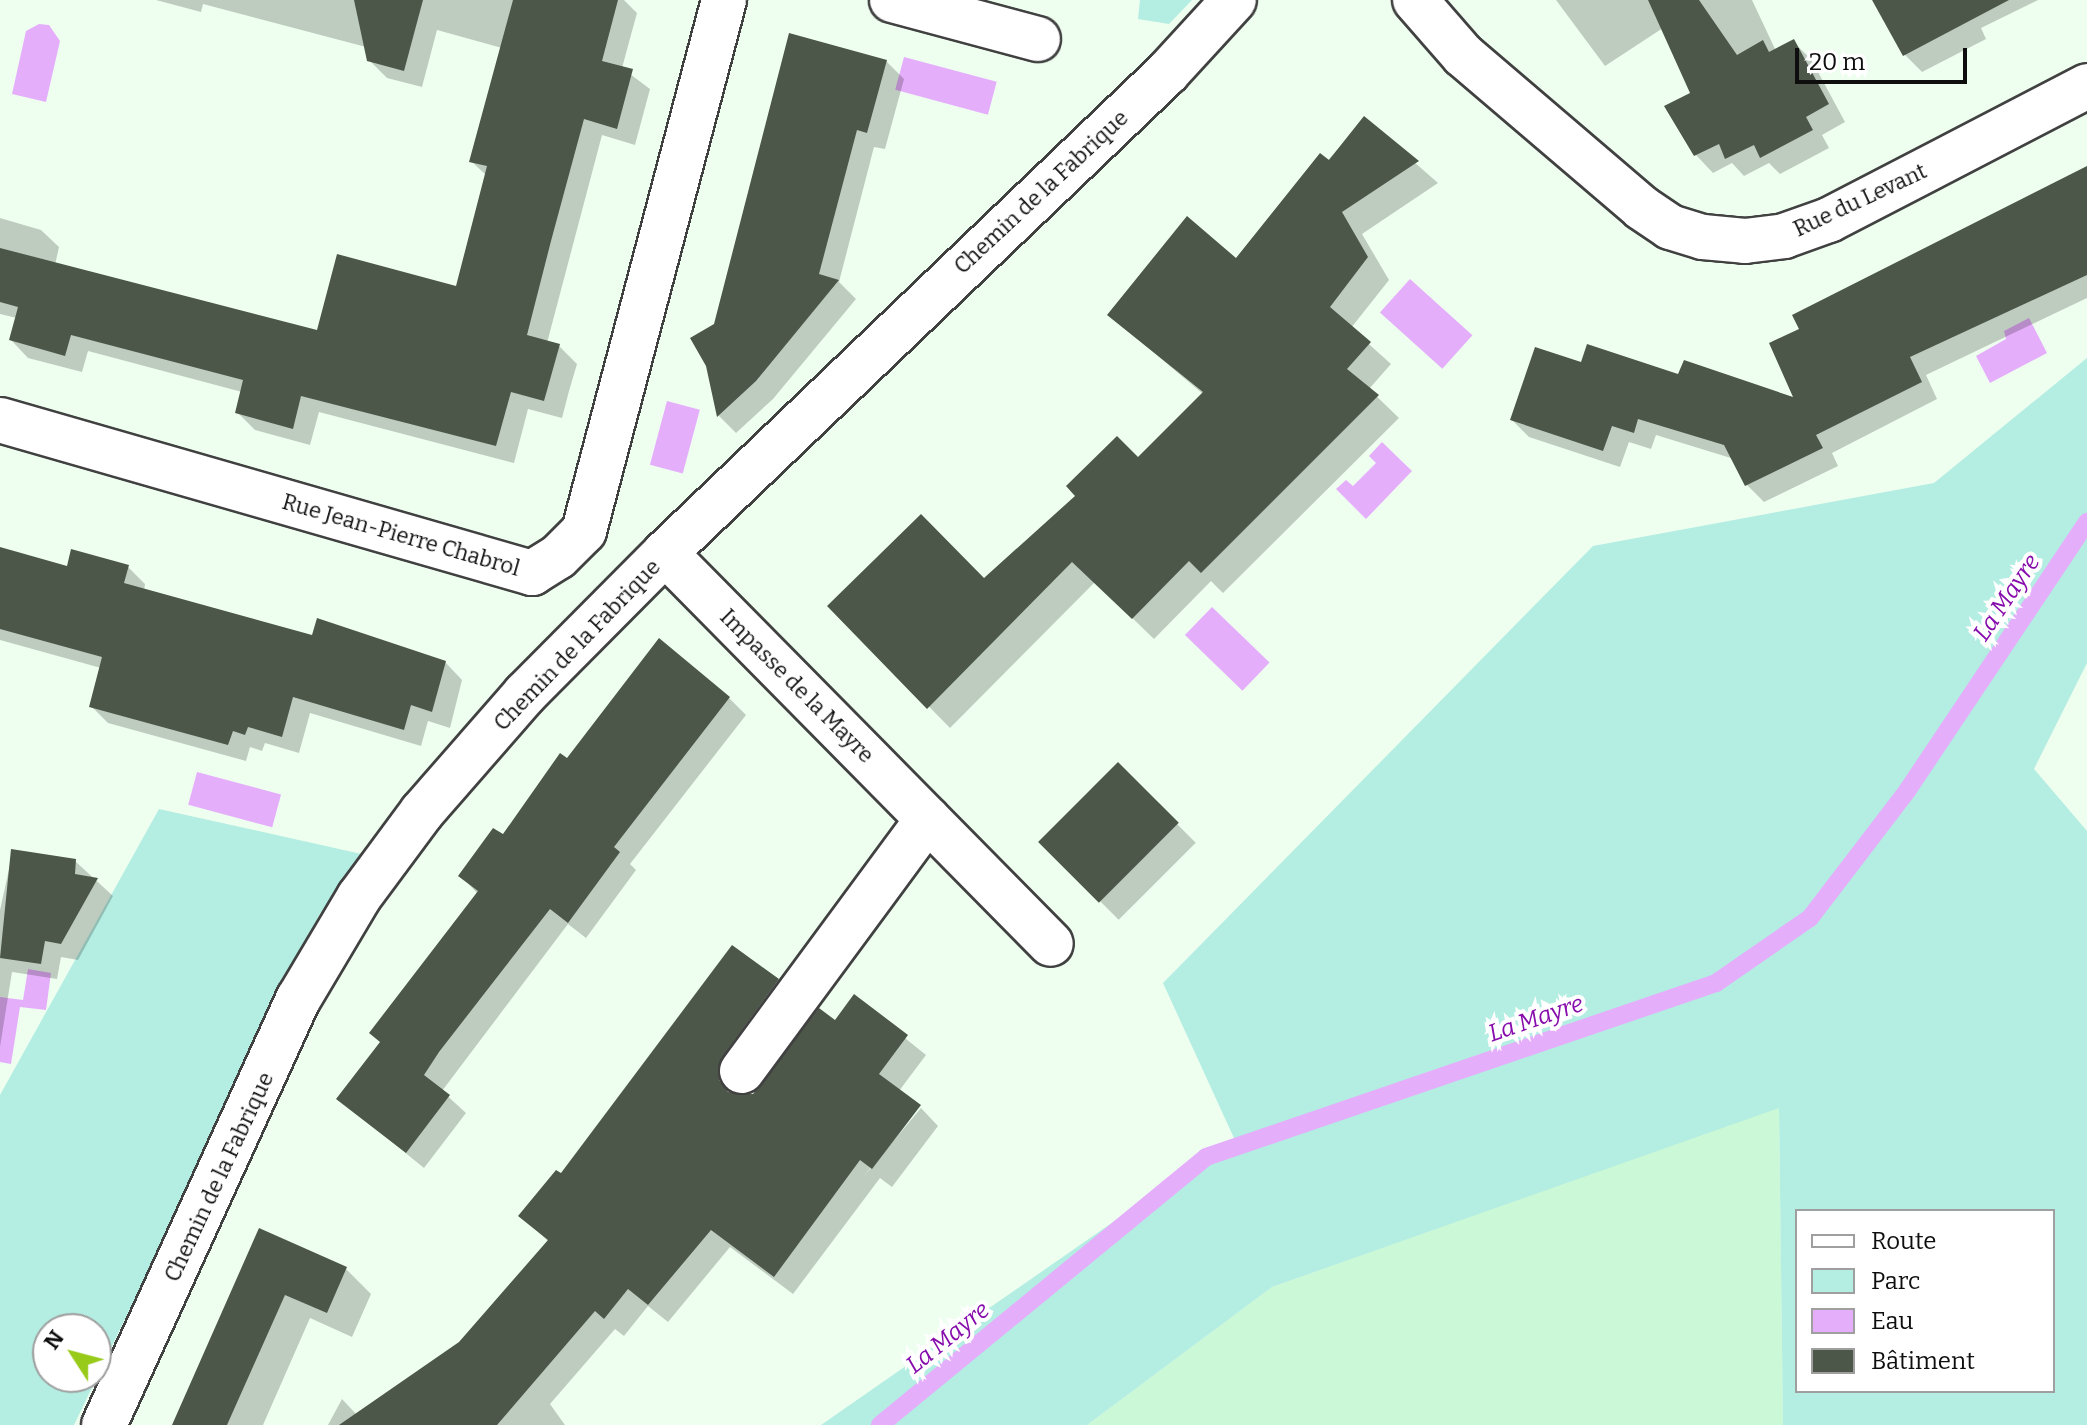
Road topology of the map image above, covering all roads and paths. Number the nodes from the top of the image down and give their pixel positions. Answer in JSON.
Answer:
{"nodes":[{"id":1,"x":724,"y":0,"type":"edge"},
{"id":2,"x":892,"y":0,"type":"edge"},
{"id":3,"x":1234,"y":0,"type":"edge"},
{"id":4,"x":1415,"y":0,"type":"edge"},
{"id":5,"x":1038,"y":39,"type":"dead end"},
{"id":6,"x":2087,"y":86,"type":"edge"},
{"id":7,"x":0,"y":420,"type":"edge"},
{"id":8,"x":665,"y":553,"type":"junction"},
{"id":9,"x":928,"y":819,"type":"junction"},
{"id":10,"x":1051,"y":944,"type":"dead end"},
{"id":11,"x":742,"y":1071,"type":"dead end"},
{"id":12,"x":104,"y":1425,"type":"edge"}],
"edges":[{"from":1,"to":7,"type":"street","name":"Rue Jean-Pierre Chabrol"},
{"from":2,"to":5,"type":"street"},
{"from":3,"to":8,"type":"street","name":"Chemin de la Fabrique"},
{"from":4,"to":6,"type":"street","name":"Rue du Levant"},
{"from":8,"to":9,"type":"street","name":"Impasse de la Mayre"},
{"from":8,"to":12,"type":"street","name":"Chemin de la Fabrique"},
{"from":9,"to":10,"type":"street","name":"Impasse de la Mayre"},
{"from":9,"to":11,"type":"street"}]}
